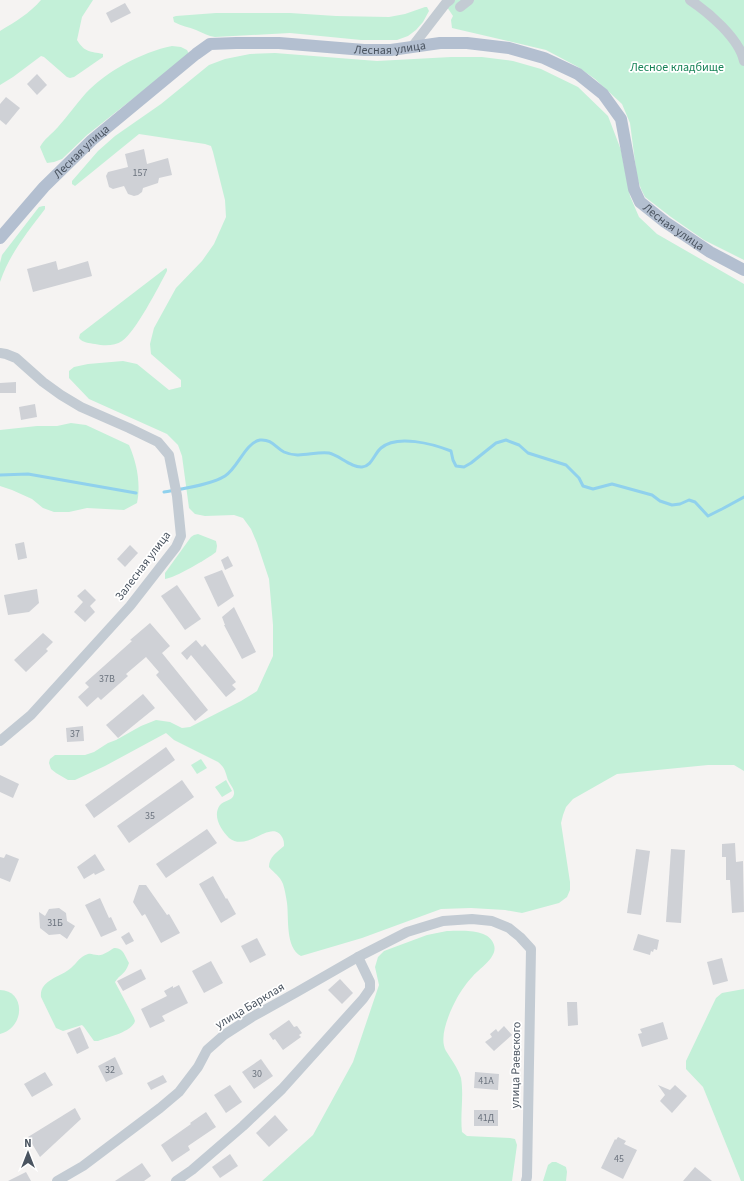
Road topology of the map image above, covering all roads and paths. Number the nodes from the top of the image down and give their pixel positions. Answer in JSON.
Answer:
{"nodes":[{"id":1,"x":450,"y":0,"type":"edge"},
{"id":2,"x":469,"y":0,"type":"edge"},
{"id":3,"x":690,"y":0,"type":"edge"},
{"id":4,"x":460,"y":7,"type":"dead end"},
{"id":5,"x":412,"y":47,"type":"junction"},
{"id":6,"x":744,"y":61,"type":"edge"},
{"id":7,"x":0,"y":238,"type":"edge"},
{"id":8,"x":744,"y":270,"type":"edge"},
{"id":9,"x":2,"y":355,"type":"edge"},
{"id":10,"x":0,"y":741,"type":"edge"},
{"id":11,"x":531,"y":949,"type":"joint"},
{"id":12,"x":358,"y":957,"type":"junction"},
{"id":13,"x":57,"y":1181,"type":"edge"},
{"id":14,"x":176,"y":1181,"type":"edge"},
{"id":15,"x":526,"y":1181,"type":"edge"}],
"edges":[{"from":1,"to":5,"type":"street"},
{"from":2,"to":4,"type":"street"},
{"from":3,"to":6,"type":"street"},
{"from":5,"to":7,"type":"main road","name":"Лесная улица"},
{"from":5,"to":8,"type":"main road","name":"Лесная улица"},
{"from":9,"to":10,"type":"street","name":"Залесная улица"},
{"from":11,"to":12,"type":"street","name":"улица Барклая"},
{"from":11,"to":15,"type":"street","name":"улица Раевского"},
{"from":12,"to":13,"type":"street","name":"улица Барклая"},
{"from":12,"to":14,"type":"street"}]}
